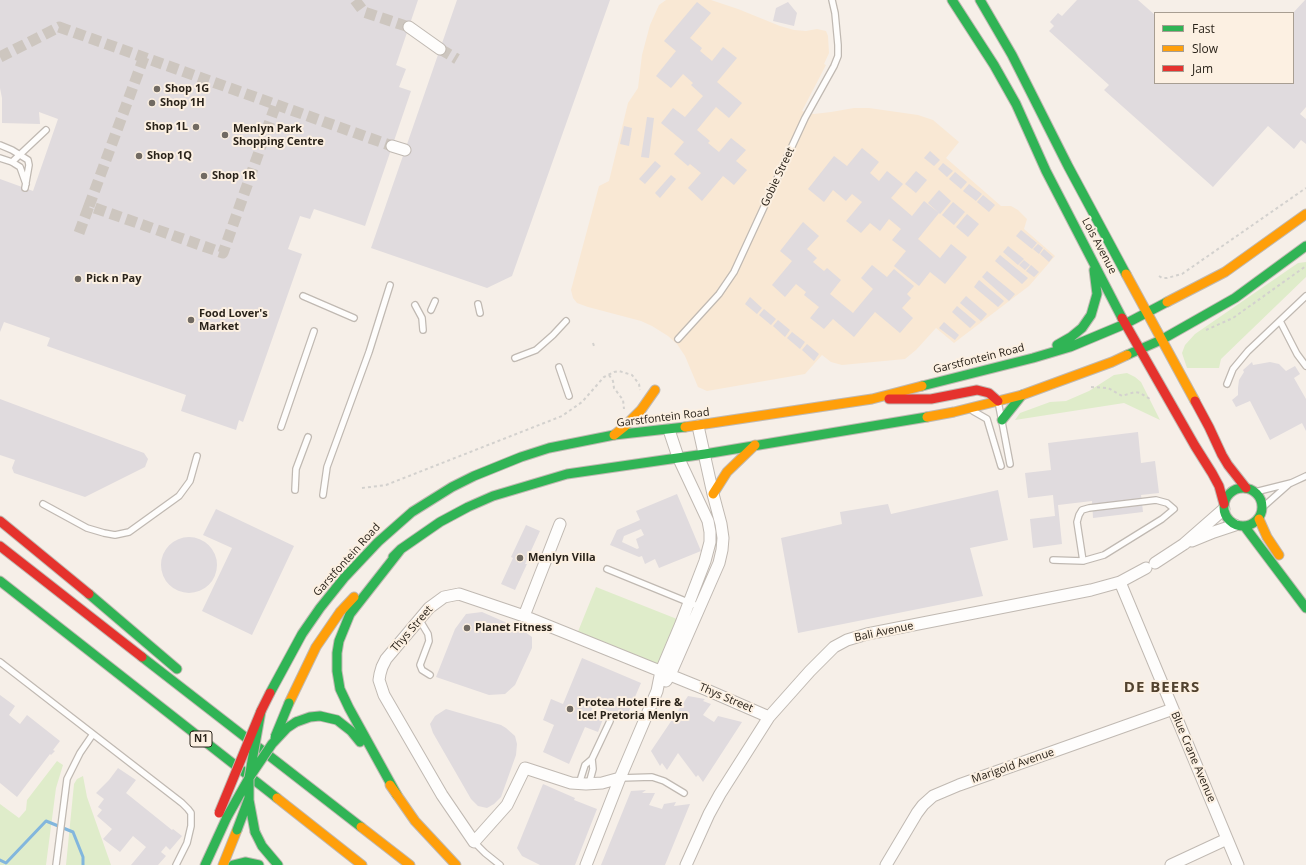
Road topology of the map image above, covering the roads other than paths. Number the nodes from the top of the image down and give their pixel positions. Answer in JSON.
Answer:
{"nodes":[{"id":1,"x":832,"y":0,"type":"edge"},
{"id":2,"x":942,"y":0,"type":"edge"},
{"id":3,"x":952,"y":0,"type":"edge"},
{"id":4,"x":980,"y":0,"type":"edge"},
{"id":5,"x":967,"y":21,"type":"junction"},
{"id":6,"x":409,"y":28,"type":"tunnel mouth"},
{"id":7,"x":440,"y":49,"type":"tunnel mouth"},
{"id":8,"x":46,"y":130,"type":"dead end"},
{"id":9,"x":0,"y":145,"type":"edge"},
{"id":10,"x":392,"y":146,"type":"tunnel mouth"},
{"id":11,"x":405,"y":150,"type":"dead end"},
{"id":12,"x":21,"y":154,"type":"junction"},
{"id":13,"x":0,"y":158,"type":"edge"},
{"id":14,"x":12,"y":162,"type":"junction"},
{"id":15,"x":1306,"y":214,"type":"edge"},
{"id":16,"x":1306,"y":246,"type":"edge"},
{"id":17,"x":1301,"y":256,"type":"dead end"},
{"id":18,"x":1092,"y":258,"type":"junction"},
{"id":19,"x":1281,"y":264,"type":"junction"},
{"id":20,"x":390,"y":285,"type":"dead end"},
{"id":21,"x":303,"y":296,"type":"dead end"},
{"id":22,"x":1306,"y":296,"type":"edge"},
{"id":23,"x":435,"y":301,"type":"dead end"},
{"id":24,"x":478,"y":304,"type":"dead end"},
{"id":25,"x":415,"y":305,"type":"dead end"},
{"id":26,"x":431,"y":310,"type":"dead end"},
{"id":27,"x":1147,"y":312,"type":"junction"},
{"id":28,"x":480,"y":313,"type":"dead end"},
{"id":29,"x":354,"y":318,"type":"dead end"},
{"id":30,"x":566,"y":321,"type":"dead end"},
{"id":31,"x":1280,"y":321,"type":"junction"},
{"id":32,"x":1125,"y":324,"type":"junction"},
{"id":33,"x":423,"y":330,"type":"dead end"},
{"id":34,"x":314,"y":331,"type":"dead end"},
{"id":35,"x":678,"y":339,"type":"dead end"},
{"id":36,"x":1162,"y":340,"type":"junction"},
{"id":37,"x":1140,"y":350,"type":"junction"},
{"id":38,"x":515,"y":358,"type":"dead end"},
{"id":39,"x":1034,"y":358,"type":"junction"},
{"id":40,"x":1306,"y":366,"type":"edge"},
{"id":41,"x":559,"y":368,"type":"dead end"},
{"id":42,"x":1227,"y":384,"type":"dead end"},
{"id":43,"x":655,"y":390,"type":"dead end"},
{"id":44,"x":1022,"y":395,"type":"junction"},
{"id":45,"x":569,"y":396,"type":"dead end"},
{"id":46,"x":872,"y":399,"type":"junction"},
{"id":47,"x":998,"y":401,"type":"junction"},
{"id":48,"x":968,"y":409,"type":"junction"},
{"id":49,"x":1002,"y":420,"type":"junction"},
{"id":50,"x":698,"y":426,"type":"junction"},
{"id":51,"x":282,"y":427,"type":"dead end"},
{"id":52,"x":670,"y":430,"type":"junction"},
{"id":53,"x":614,"y":435,"type":"junction"},
{"id":54,"x":308,"y":437,"type":"dead end"},
{"id":55,"x":755,"y":445,"type":"junction"},
{"id":56,"x":705,"y":454,"type":"junction"},
{"id":57,"x":197,"y":456,"type":"dead end"},
{"id":58,"x":678,"y":457,"type":"junction"},
{"id":59,"x":1010,"y":464,"type":"dead end"},
{"id":60,"x":1001,"y":466,"type":"dead end"},
{"id":61,"x":1306,"y":476,"type":"edge"},
{"id":62,"x":1291,"y":482,"type":"junction"},
{"id":63,"x":1246,"y":488,"type":"junction"},
{"id":64,"x":294,"y":490,"type":"dead end"},
{"id":65,"x":1255,"y":492,"type":"junction"},
{"id":66,"x":713,"y":494,"type":"junction"},
{"id":67,"x":322,"y":495,"type":"dead end"},
{"id":68,"x":43,"y":504,"type":"dead end"},
{"id":69,"x":1224,"y":506,"type":"junction"},
{"id":70,"x":1263,"y":507,"type":"junction"},
{"id":71,"x":1259,"y":519,"type":"junction"},
{"id":72,"x":0,"y":521,"type":"edge"},
{"id":73,"x":560,"y":524,"type":"dead end"},
{"id":74,"x":1240,"y":526,"type":"junction"},
{"id":75,"x":1191,"y":540,"type":"junction"},
{"id":76,"x":0,"y":546,"type":"edge"},
{"id":77,"x":402,"y":549,"type":"junction"},
{"id":78,"x":1053,"y":560,"type":"dead end"},
{"id":79,"x":1083,"y":561,"type":"junction"},
{"id":80,"x":1283,"y":567,"type":"junction"},
{"id":81,"x":608,"y":569,"type":"dead end"},
{"id":82,"x":0,"y":581,"type":"edge"},
{"id":83,"x":1120,"y":582,"type":"junction"},
{"id":84,"x":0,"y":590,"type":"edge"},
{"id":85,"x":689,"y":602,"type":"junction"},
{"id":86,"x":1304,"y":605,"type":"edge"},
{"id":87,"x":700,"y":607,"type":"junction"},
{"id":88,"x":40,"y":612,"type":"junction"},
{"id":89,"x":524,"y":616,"type":"junction"},
{"id":90,"x":420,"y":619,"type":"junction"},
{"id":91,"x":0,"y":662,"type":"edge"},
{"id":92,"x":666,"y":673,"type":"junction"},
{"id":93,"x":430,"y":675,"type":"dead end"},
{"id":94,"x":185,"y":676,"type":"dead end"},
{"id":95,"x":195,"y":686,"type":"dead end"},
{"id":96,"x":1173,"y":709,"type":"junction"},
{"id":97,"x":261,"y":711,"type":"junction"},
{"id":98,"x":769,"y":717,"type":"junction"},
{"id":99,"x":610,"y":722,"type":"dead end"},
{"id":100,"x":229,"y":725,"type":"junction"},
{"id":101,"x":92,"y":734,"type":"junction"},
{"id":102,"x":272,"y":744,"type":"junction"},
{"id":103,"x":592,"y":759,"type":"junction"},
{"id":104,"x":249,"y":778,"type":"junction"},
{"id":105,"x":620,"y":778,"type":"junction"},
{"id":106,"x":584,"y":784,"type":"junction"},
{"id":107,"x":684,"y":793,"type":"dead end"},
{"id":108,"x":397,"y":794,"type":"junction"},
{"id":109,"x":249,"y":800,"type":"junction"},
{"id":110,"x":223,"y":815,"type":"junction"},
{"id":111,"x":1228,"y":839,"type":"junction"},
{"id":112,"x":474,"y":842,"type":"junction"},
{"id":113,"x":56,"y":865,"type":"edge"},
{"id":114,"x":176,"y":865,"type":"edge"},
{"id":115,"x":199,"y":865,"type":"edge"},
{"id":116,"x":205,"y":865,"type":"edge"},
{"id":117,"x":223,"y":865,"type":"edge"},
{"id":118,"x":233,"y":865,"type":"edge"},
{"id":119,"x":259,"y":865,"type":"edge"},
{"id":120,"x":278,"y":865,"type":"edge"},
{"id":121,"x":362,"y":865,"type":"edge"},
{"id":122,"x":410,"y":865,"type":"edge"},
{"id":123,"x":456,"y":865,"type":"edge"},
{"id":124,"x":500,"y":865,"type":"edge"},
{"id":125,"x":586,"y":865,"type":"edge"},
{"id":126,"x":686,"y":865,"type":"edge"},
{"id":127,"x":886,"y":865,"type":"edge"},
{"id":128,"x":1171,"y":865,"type":"edge"},
{"id":129,"x":1238,"y":865,"type":"edge"}],
"edges":[{"from":1,"to":35,"type":"lane","name":"Gobie Street"},
{"from":2,"to":5,"type":"main road"},
{"from":3,"to":5,"type":"main road","name":"Lois Avenue"},
{"from":4,"to":27,"type":"main road","name":"Lois Avenue"},
{"from":5,"to":18,"type":"main road","name":"Lois Avenue"},
{"from":6,"to":7,"type":"street"},
{"from":8,"to":12,"type":"lane"},
{"from":9,"to":12,"type":"lane"},
{"from":10,"to":11,"type":"street"},
{"from":12,"to":14,"type":"lane"},
{"from":12,"to":14,"type":"lane"},
{"from":13,"to":14,"type":"lane"},
{"from":15,"to":27,"type":"main road","name":"Garstfontein Road"},
{"from":16,"to":19,"type":"main road"},
{"from":17,"to":19,"type":"lane"},
{"from":18,"to":32,"type":"main road","name":"Lois Avenue"},
{"from":18,"to":39,"type":"main road"},
{"from":19,"to":36,"type":"main road"},
{"from":20,"to":67,"type":"lane"},
{"from":21,"to":29,"type":"lane"},
{"from":22,"to":31,"type":"lane"},
{"from":23,"to":26,"type":"lane"},
{"from":24,"to":28,"type":"lane"},
{"from":25,"to":33,"type":"lane"},
{"from":27,"to":32,"type":"main road","name":"Garstfontein Road"},
{"from":27,"to":36,"type":"main road","name":"Lois Avenue"},
{"from":30,"to":38,"type":"lane"},
{"from":31,"to":40,"type":"lane"},
{"from":31,"to":42,"type":"lane"},
{"from":32,"to":37,"type":"main road","name":"Lois Avenue"},
{"from":32,"to":39,"type":"main road","name":"Garstfontein Road"},
{"from":34,"to":51,"type":"lane"},
{"from":36,"to":37,"type":"main road"},
{"from":36,"to":63,"type":"main road","name":"Lois Avenue"},
{"from":37,"to":44,"type":"main road"},
{"from":37,"to":69,"type":"main road","name":"Lois Avenue"},
{"from":39,"to":46,"type":"main road","name":"Garstfontein Road"},
{"from":41,"to":45,"type":"lane"},
{"from":43,"to":53,"type":"main road"},
{"from":44,"to":47,"type":"main road"},
{"from":44,"to":49,"type":"main road"},
{"from":46,"to":47,"type":"main road"},
{"from":46,"to":50,"type":"main road","name":"Garstfontein Road"},
{"from":47,"to":48,"type":"main road"},
{"from":47,"to":49,"type":"lane"},
{"from":48,"to":55,"type":"main road"},
{"from":48,"to":60,"type":"lane"},
{"from":49,"to":59,"type":"lane"},
{"from":50,"to":52,"type":"main road","name":"Garstfontein Road"},
{"from":50,"to":56,"type":"street"},
{"from":52,"to":53,"type":"main road","name":"Garstfontein Road"},
{"from":52,"to":58,"type":"street"},
{"from":53,"to":97,"type":"main road","name":"Garstfontein Road","bridge":true},
{"from":54,"to":64,"type":"lane"},
{"from":55,"to":56,"type":"main road"},
{"from":55,"to":66,"type":"main road"},
{"from":56,"to":58,"type":"main road"},
{"from":56,"to":66,"type":"street"},
{"from":57,"to":68,"type":"lane"},
{"from":58,"to":77,"type":"main road"},
{"from":58,"to":85,"type":"street"},
{"from":61,"to":62,"type":"lane"},
{"from":62,"to":65,"type":"lane"},
{"from":62,"to":70,"type":"lane"},
{"from":63,"to":65,"type":"main road"},
{"from":63,"to":69,"type":"main road"},
{"from":65,"to":70,"type":"main road"},
{"from":66,"to":87,"type":"street"},
{"from":69,"to":74,"type":"main road"},
{"from":69,"to":75,"type":"street","name":"Bali Avenue"},
{"from":70,"to":71,"type":"main road"},
{"from":71,"to":74,"type":"main road"},
{"from":71,"to":80,"type":"main road"},
{"from":72,"to":94,"type":"main road"},
{"from":73,"to":89,"type":"street"},
{"from":74,"to":75,"type":"street","name":"Bali Avenue"},
{"from":74,"to":80,"type":"main road"},
{"from":75,"to":83,"type":"street","name":"Bali Avenue"},
{"from":76,"to":100,"type":"main road","number":"N1"},
{"from":77,"to":102,"type":"main road","bridge":true},
{"from":77,"to":108,"type":"main road"},
{"from":78,"to":79,"type":"lane"},
{"from":79,"to":79,"type":"lane"},
{"from":80,"to":86,"type":"main road"},
{"from":81,"to":85,"type":"lane"},
{"from":82,"to":88,"type":"main road","number":"N1"},
{"from":83,"to":96,"type":"street","name":"Blue Crane Avenue"},
{"from":83,"to":98,"type":"street","name":"Bali Avenue"},
{"from":84,"to":88,"type":"main road"},
{"from":85,"to":87,"type":"lane"},
{"from":85,"to":92,"type":"street"},
{"from":87,"to":92,"type":"street"},
{"from":88,"to":121,"type":"main road","number":"N1"},
{"from":89,"to":90,"type":"street","name":"Thys Street"},
{"from":89,"to":92,"type":"street","name":"Thys Street"},
{"from":90,"to":93,"type":"lane"},
{"from":90,"to":112,"type":"street","name":"Thys Street"},
{"from":91,"to":101,"type":"lane"},
{"from":92,"to":98,"type":"street","name":"Thys Street"},
{"from":92,"to":105,"type":"street"},
{"from":95,"to":100,"type":"main road"},
{"from":96,"to":111,"type":"street","name":"Blue Crane Avenue"},
{"from":96,"to":127,"type":"street","name":"Marigold Avenue"},
{"from":97,"to":104,"type":"main road","bridge":true},
{"from":97,"to":110,"type":"main road","name":"Garstfontein Road","bridge":true},
{"from":98,"to":126,"type":"street","name":"Bali Avenue"},
{"from":99,"to":103,"type":"lane"},
{"from":100,"to":122,"type":"main road","number":"N1"},
{"from":101,"to":113,"type":"lane"},
{"from":101,"to":114,"type":"lane"},
{"from":102,"to":104,"type":"main road","bridge":true},
{"from":102,"to":108,"type":"main road","bridge":true},
{"from":102,"to":109,"type":"main road","bridge":true},
{"from":103,"to":106,"type":"lane"},
{"from":103,"to":106,"type":"lane"},
{"from":104,"to":109,"type":"main road","bridge":true},
{"from":104,"to":110,"type":"main road","bridge":true},
{"from":105,"to":106,"type":"street"},
{"from":105,"to":107,"type":"lane"},
{"from":105,"to":125,"type":"street"},
{"from":106,"to":112,"type":"street"},
{"from":108,"to":123,"type":"main road"},
{"from":109,"to":117,"type":"main road","bridge":true},
{"from":109,"to":120,"type":"main road","bridge":true},
{"from":110,"to":115,"type":"main road","name":"Garstfontein Road"},
{"from":110,"to":116,"type":"main road"},
{"from":111,"to":128,"type":"street"},
{"from":111,"to":129,"type":"street","name":"Blue Crane Avenue"},
{"from":112,"to":124,"type":"lane"},
{"from":118,"to":119,"type":"main road"}]}
